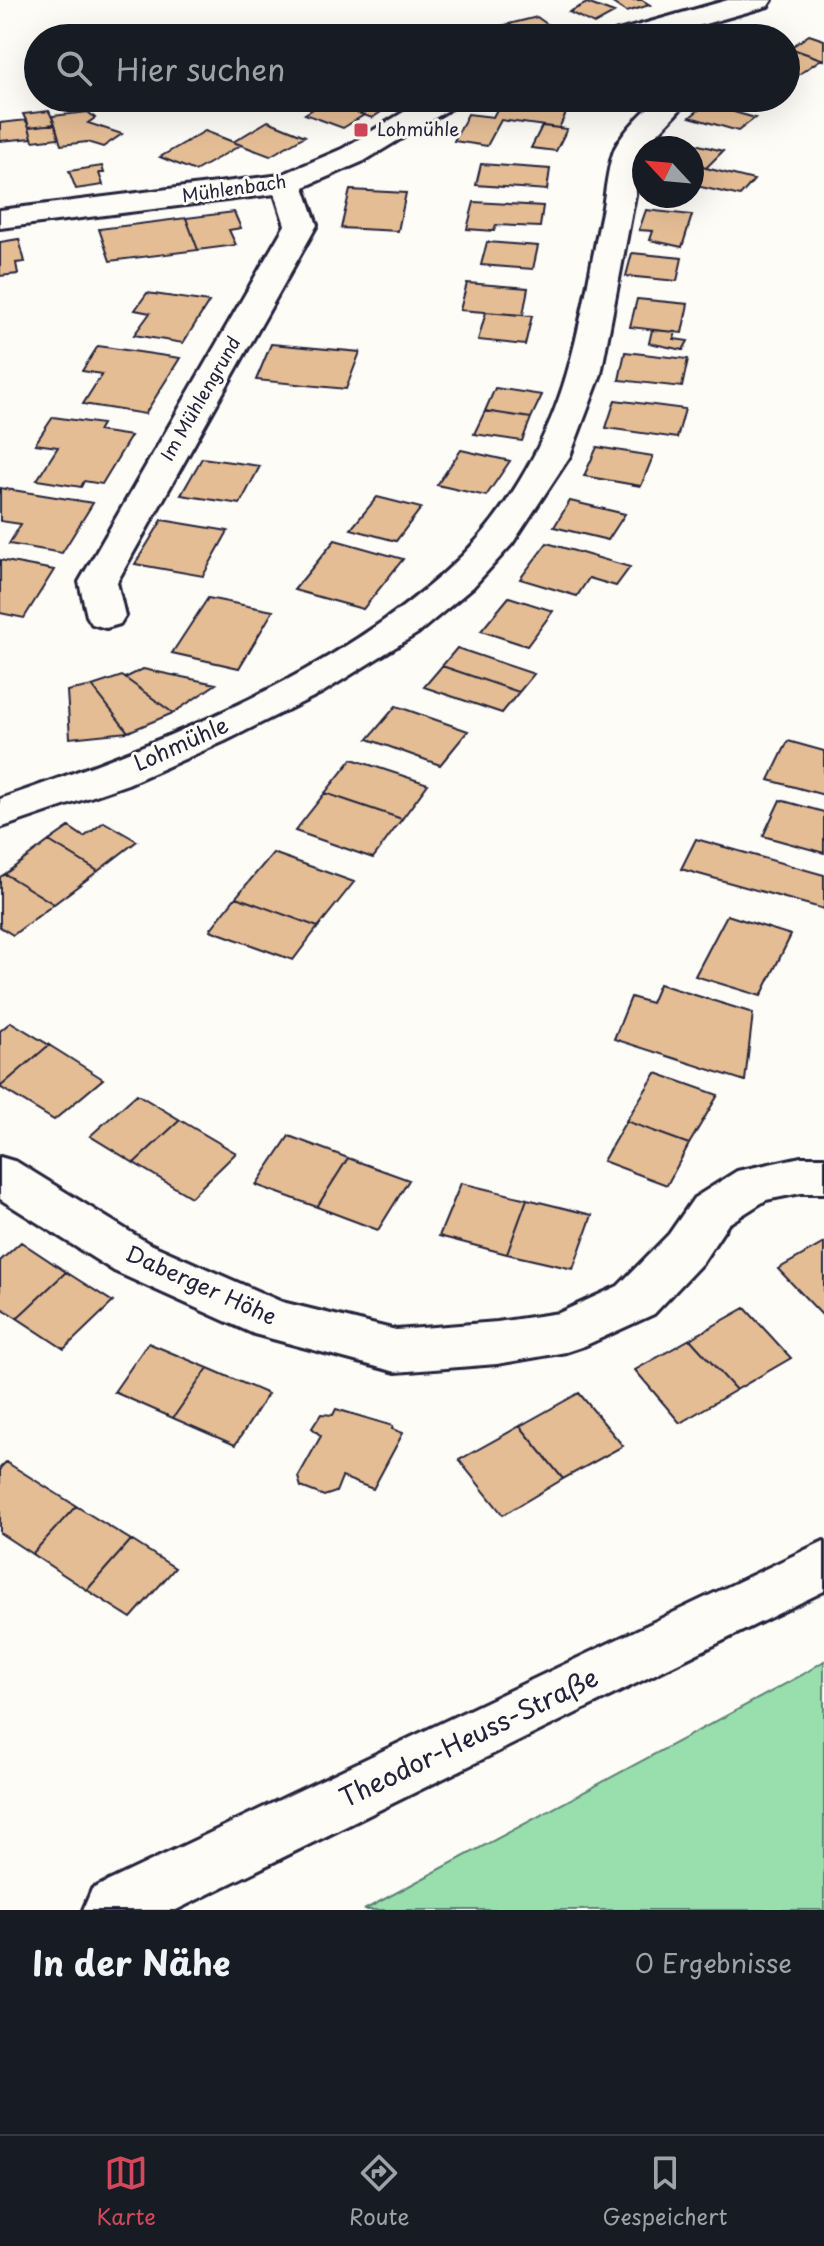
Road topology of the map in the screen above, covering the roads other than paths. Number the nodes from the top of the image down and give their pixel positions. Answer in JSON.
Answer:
{"nodes":[{"id":1,"x":758,"y":0,"type":"edge"},
{"id":2,"x":706,"y":15,"type":"junction"},
{"id":3,"x":674,"y":24,"type":"edge"},
{"id":4,"x":720,"y":24,"type":"edge"},
{"id":5,"x":425,"y":112,"type":"edge"},
{"id":6,"x":661,"y":112,"type":"edge"},
{"id":7,"x":287,"y":183,"type":"junction"},
{"id":8,"x":0,"y":219,"type":"edge"},
{"id":9,"x":106,"y":616,"type":"dead end"},
{"id":10,"x":0,"y":814,"type":"edge"},
{"id":11,"x":824,"y":1175,"type":"edge"},
{"id":12,"x":5,"y":1185,"type":"edge"},
{"id":13,"x":824,"y":1565,"type":"edge"},
{"id":14,"x":113,"y":1910,"type":"edge"}],
"edges":[{"from":1,"to":2,"type":"street"},
{"from":2,"to":3,"type":"street"},
{"from":2,"to":4,"type":"street"},
{"from":5,"to":7,"type":"street","name":"Mühlenbach"},
{"from":6,"to":10,"type":"street","name":"Lohmühle"},
{"from":7,"to":8,"type":"street","name":"Mühlenbach"},
{"from":7,"to":9,"type":"street","name":"Im Mühlengrund"},
{"from":11,"to":12,"type":"street","name":"Daberger Höhe"},
{"from":13,"to":14,"type":"street","name":"Theodor-Heuss-Straße"}]}
